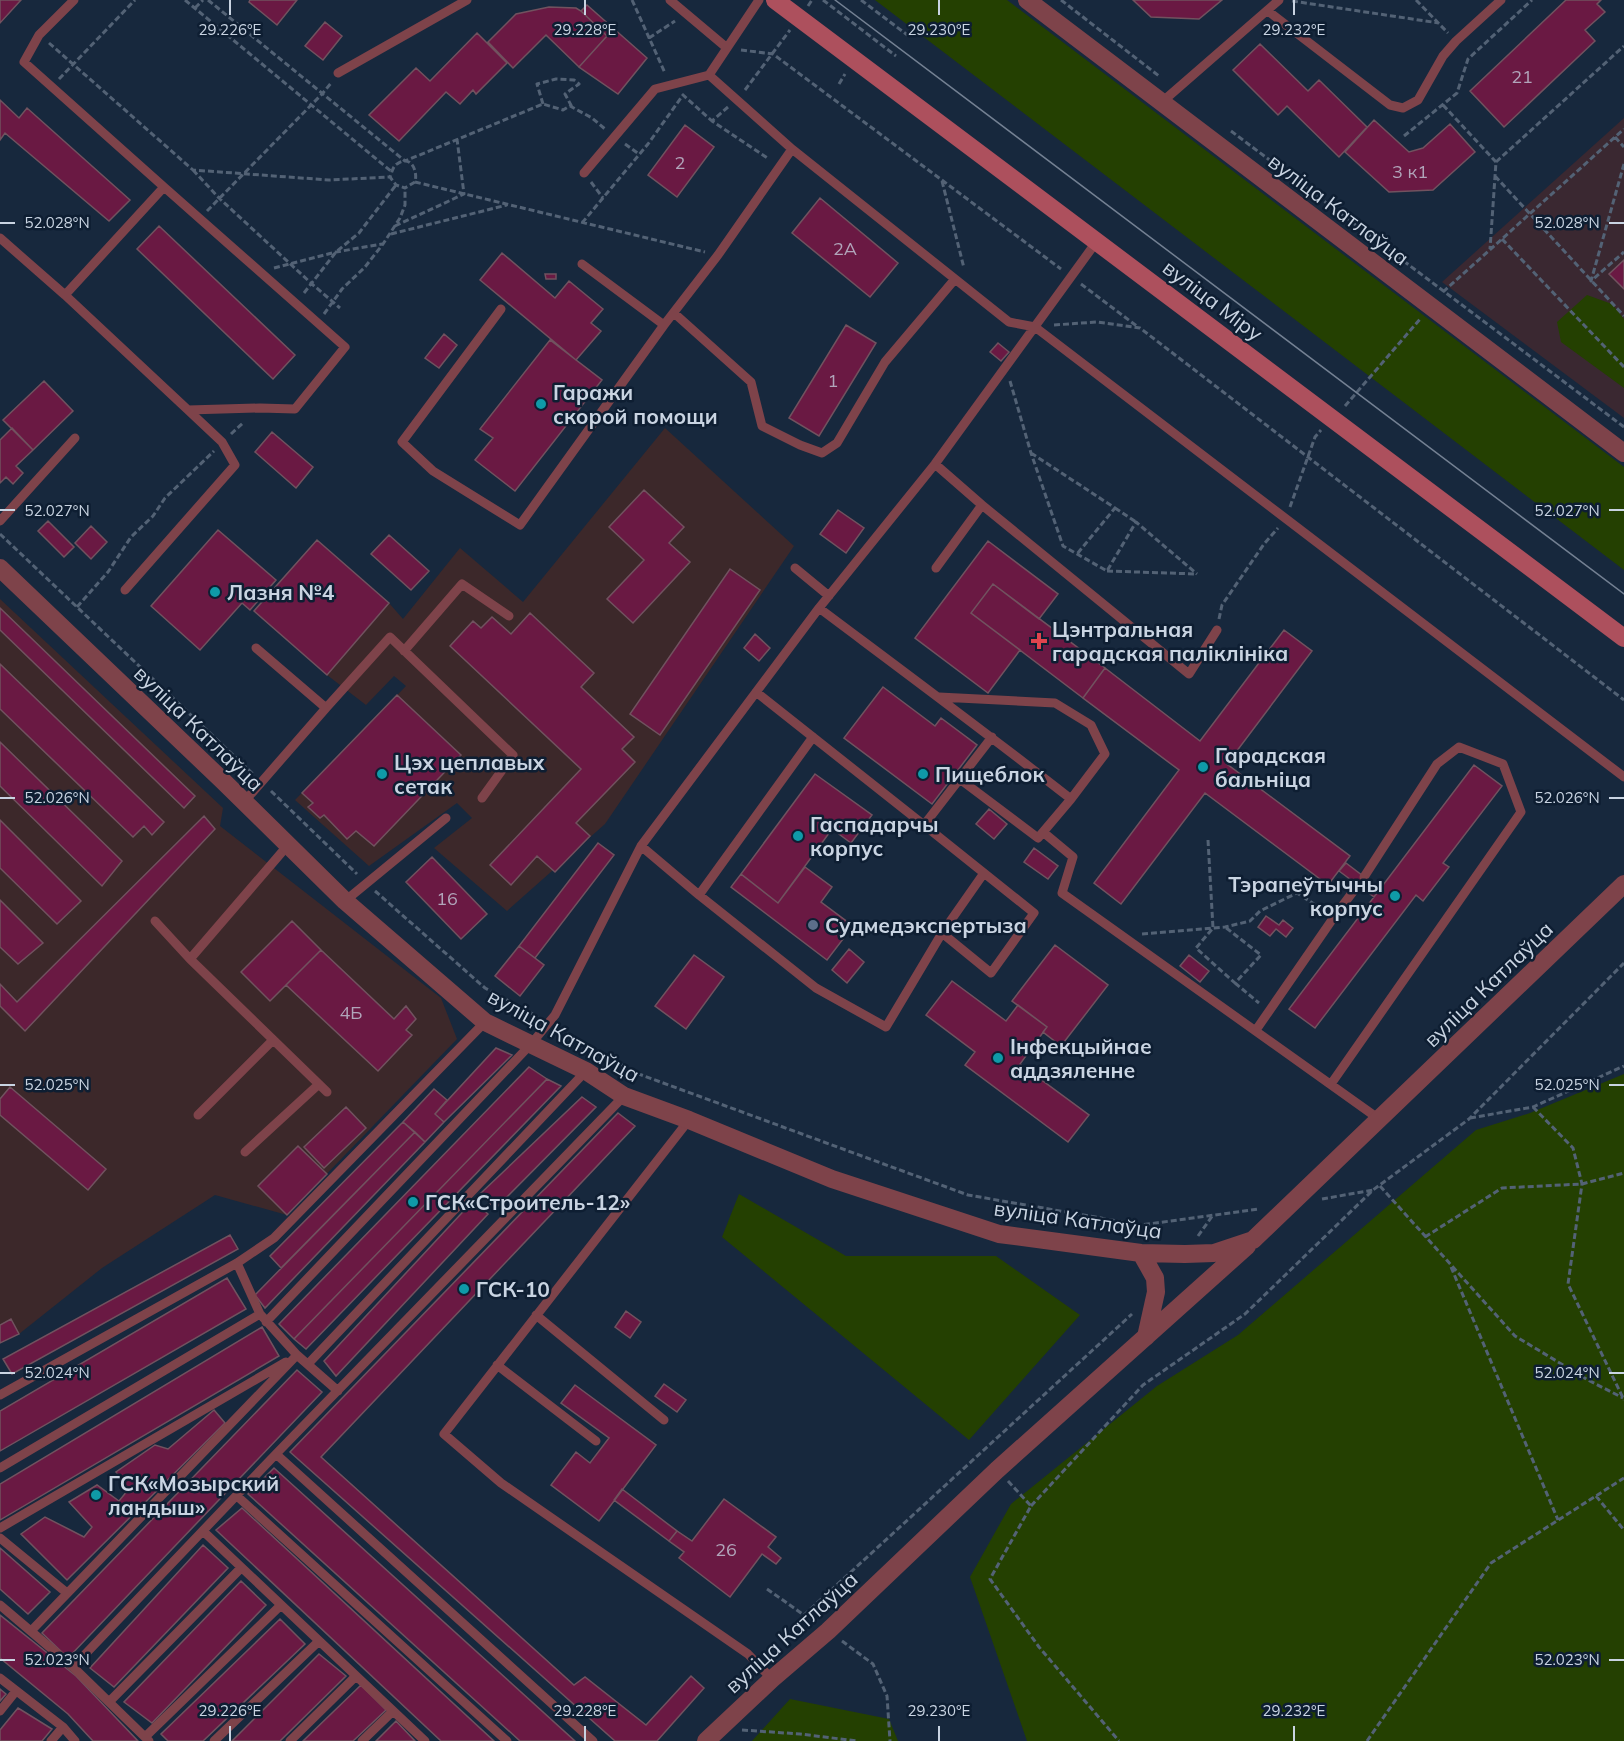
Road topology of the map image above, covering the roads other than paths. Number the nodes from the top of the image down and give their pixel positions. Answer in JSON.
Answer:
{"nodes":[{"id":1,"x":74,"y":0,"type":"edge"},
{"id":2,"x":467,"y":0,"type":"edge"},
{"id":3,"x":670,"y":0,"type":"edge"},
{"id":4,"x":759,"y":0,"type":"edge"},
{"id":5,"x":775,"y":0,"type":"edge"},
{"id":6,"x":1027,"y":0,"type":"edge"},
{"id":7,"x":1279,"y":0,"type":"edge"},
{"id":8,"x":1501,"y":0,"type":"edge"},
{"id":9,"x":1268,"y":11,"type":"junction"},
{"id":10,"x":727,"y":48,"type":"junction"},
{"id":11,"x":338,"y":73,"type":"road end"},
{"id":12,"x":709,"y":75,"type":"junction"},
{"id":13,"x":1162,"y":102,"type":"junction"},
{"id":14,"x":792,"y":149,"type":"junction"},
{"id":15,"x":584,"y":173,"type":"road end"},
{"id":16,"x":164,"y":187,"type":"junction"},
{"id":17,"x":0,"y":238,"type":"edge"},
{"id":18,"x":1097,"y":241,"type":"junction"},
{"id":19,"x":582,"y":264,"type":"dead end"},
{"id":20,"x":955,"y":279,"type":"junction"},
{"id":21,"x":65,"y":295,"type":"junction"},
{"id":22,"x":501,"y":309,"type":"dead end"},
{"id":23,"x":674,"y":313,"type":"junction"},
{"id":24,"x":664,"y":325,"type":"junction"},
{"id":25,"x":1035,"y":327,"type":"junction"},
{"id":26,"x":188,"y":410,"type":"junction"},
{"id":27,"x":75,"y":438,"type":"dead end"},
{"id":28,"x":1624,"y":453,"type":"edge"},
{"id":29,"x":935,"y":464,"type":"junction"},
{"id":30,"x":982,"y":505,"type":"junction"},
{"id":31,"x":0,"y":521,"type":"edge"},
{"id":32,"x":0,"y":568,"type":"edge"},
{"id":33,"x":795,"y":568,"type":"dead end"},
{"id":34,"x":936,"y":568,"type":"dead end"},
{"id":35,"x":125,"y":590,"type":"dead end"},
{"id":36,"x":829,"y":596,"type":"junction"},
{"id":37,"x":819,"y":608,"type":"junction"},
{"id":38,"x":509,"y":616,"type":"dead end"},
{"id":39,"x":1217,"y":630,"type":"road end"},
{"id":40,"x":1624,"y":638,"type":"edge"},
{"id":41,"x":256,"y":648,"type":"dead end"},
{"id":42,"x":404,"y":651,"type":"junction"},
{"id":43,"x":756,"y":692,"type":"junction"},
{"id":44,"x":939,"y":697,"type":"junction"},
{"id":45,"x":326,"y":708,"type":"junction"},
{"id":46,"x":813,"y":737,"type":"junction"},
{"id":47,"x":992,"y":737,"type":"junction"},
{"id":48,"x":1624,"y":777,"type":"edge"},
{"id":49,"x":960,"y":780,"type":"junction"},
{"id":50,"x":482,"y":798,"type":"dead end"},
{"id":51,"x":1071,"y":799,"type":"junction"},
{"id":52,"x":244,"y":802,"type":"junction"},
{"id":53,"x":446,"y":818,"type":"dead end"},
{"id":54,"x":924,"y":825,"type":"junction"},
{"id":55,"x":1043,"y":832,"type":"junction"},
{"id":56,"x":288,"y":845,"type":"junction"},
{"id":57,"x":641,"y":846,"type":"junction"},
{"id":58,"x":984,"y":873,"type":"junction"},
{"id":59,"x":1624,"y":884,"type":"edge"},
{"id":60,"x":699,"y":895,"type":"junction"},
{"id":61,"x":345,"y":901,"type":"junction"},
{"id":62,"x":155,"y":921,"type":"dead end"},
{"id":63,"x":942,"y":933,"type":"junction"},
{"id":64,"x":190,"y":959,"type":"junction"},
{"id":65,"x":485,"y":1022,"type":"junction"},
{"id":66,"x":1256,"y":1030,"type":"junction"},
{"id":67,"x":273,"y":1040,"type":"junction"},
{"id":68,"x":532,"y":1043,"type":"junction"},
{"id":69,"x":586,"y":1071,"type":"junction"},
{"id":70,"x":1331,"y":1083,"type":"junction"},
{"id":71,"x":319,"y":1084,"type":"junction"},
{"id":72,"x":327,"y":1092,"type":"dead end"},
{"id":73,"x":624,"y":1096,"type":"junction"},
{"id":74,"x":198,"y":1115,"type":"dead end"},
{"id":75,"x":1379,"y":1119,"type":"junction"},
{"id":76,"x":689,"y":1120,"type":"junction"},
{"id":77,"x":245,"y":1152,"type":"dead end"},
{"id":78,"x":1253,"y":1240,"type":"junction"},
{"id":79,"x":1141,"y":1253,"type":"junction"},
{"id":80,"x":237,"y":1263,"type":"junction"},
{"id":81,"x":536,"y":1316,"type":"junction"},
{"id":82,"x":263,"y":1318,"type":"junction"},
{"id":83,"x":1146,"y":1337,"type":"junction"},
{"id":84,"x":297,"y":1355,"type":"junction"},
{"id":85,"x":308,"y":1364,"type":"junction"},
{"id":86,"x":498,"y":1365,"type":"junction"},
{"id":87,"x":338,"y":1391,"type":"junction"},
{"id":88,"x":0,"y":1395,"type":"edge"},
{"id":89,"x":664,"y":1420,"type":"dead end"},
{"id":90,"x":596,"y":1441,"type":"dead end"},
{"id":91,"x":276,"y":1454,"type":"junction"},
{"id":92,"x":0,"y":1468,"type":"edge"},
{"id":93,"x":237,"y":1496,"type":"junction"},
{"id":94,"x":0,"y":1528,"type":"edge"},
{"id":95,"x":203,"y":1531,"type":"junction"},
{"id":96,"x":0,"y":1538,"type":"edge"},
{"id":97,"x":241,"y":1568,"type":"junction"},
{"id":98,"x":67,"y":1593,"type":"junction"},
{"id":99,"x":0,"y":1605,"type":"edge"},
{"id":100,"x":281,"y":1605,"type":"junction"},
{"id":101,"x":31,"y":1631,"type":"junction"},
{"id":102,"x":319,"y":1641,"type":"junction"},
{"id":103,"x":74,"y":1667,"type":"junction"},
{"id":104,"x":356,"y":1676,"type":"junction"},
{"id":105,"x":0,"y":1678,"type":"edge"},
{"id":106,"x":772,"y":1678,"type":"junction"},
{"id":107,"x":16,"y":1691,"type":"junction"},
{"id":108,"x":109,"y":1702,"type":"junction"},
{"id":109,"x":0,"y":1711,"type":"edge"},
{"id":110,"x":393,"y":1711,"type":"junction"},
{"id":111,"x":63,"y":1727,"type":"junction"},
{"id":112,"x":712,"y":1735,"type":"edge"},
{"id":113,"x":147,"y":1739,"type":"edge"},
{"id":114,"x":51,"y":1741,"type":"edge"},
{"id":115,"x":75,"y":1741,"type":"edge"},
{"id":116,"x":214,"y":1741,"type":"edge"},
{"id":117,"x":290,"y":1741,"type":"edge"},
{"id":118,"x":362,"y":1741,"type":"edge"},
{"id":119,"x":425,"y":1741,"type":"edge"},
{"id":120,"x":507,"y":1741,"type":"edge"},
{"id":121,"x":592,"y":1741,"type":"edge"}],
"edges":[{"from":1,"to":16,"type":"lane"},
{"from":2,"to":11,"type":"lane"},
{"from":3,"to":10,"type":"lane"},
{"from":4,"to":10,"type":"lane"},
{"from":5,"to":18,"type":"main road","name":"вуліца Міру"},
{"from":6,"to":13,"type":"street","name":"вуліца Катлаўца"},
{"from":7,"to":9,"type":"lane"},
{"from":8,"to":9,"type":"lane"},
{"from":9,"to":13,"type":"lane"},
{"from":10,"to":12,"type":"lane"},
{"from":12,"to":14,"type":"lane"},
{"from":12,"to":15,"type":"lane"},
{"from":13,"to":28,"type":"street","name":"вуліца Катлаўца"},
{"from":14,"to":20,"type":"lane"},
{"from":14,"to":23,"type":"lane"},
{"from":16,"to":21,"type":"lane"},
{"from":16,"to":26,"type":"lane"},
{"from":17,"to":21,"type":"lane"},
{"from":18,"to":25,"type":"lane"},
{"from":18,"to":40,"type":"main road","name":"вуліца Міру"},
{"from":19,"to":24,"type":"lane"},
{"from":20,"to":23,"type":"lane"},
{"from":20,"to":25,"type":"lane"},
{"from":21,"to":26,"type":"lane"},
{"from":22,"to":24,"type":"lane"},
{"from":23,"to":24,"type":"lane"},
{"from":25,"to":29,"type":"lane"},
{"from":25,"to":48,"type":"lane"},
{"from":26,"to":35,"type":"lane"},
{"from":27,"to":31,"type":"lane"},
{"from":29,"to":30,"type":"lane"},
{"from":29,"to":36,"type":"lane"},
{"from":30,"to":34,"type":"lane"},
{"from":30,"to":39,"type":"lane"},
{"from":32,"to":52,"type":"street","name":"вуліца Катлаўца"},
{"from":33,"to":36,"type":"lane"},
{"from":36,"to":37,"type":"lane"},
{"from":37,"to":43,"type":"lane"},
{"from":37,"to":44,"type":"lane"},
{"from":38,"to":42,"type":"lane"},
{"from":41,"to":45,"type":"lane"},
{"from":42,"to":45,"type":"lane"},
{"from":42,"to":50,"type":"lane"},
{"from":43,"to":46,"type":"lane"},
{"from":43,"to":57,"type":"lane"},
{"from":44,"to":47,"type":"lane"},
{"from":44,"to":51,"type":"lane"},
{"from":45,"to":52,"type":"lane"},
{"from":46,"to":54,"type":"lane"},
{"from":46,"to":60,"type":"lane"},
{"from":47,"to":49,"type":"lane"},
{"from":47,"to":51,"type":"lane"},
{"from":49,"to":54,"type":"lane"},
{"from":49,"to":55,"type":"lane"},
{"from":51,"to":55,"type":"lane"},
{"from":52,"to":56,"type":"street","name":"вуліца Катлаўца"},
{"from":53,"to":61,"type":"lane"},
{"from":54,"to":58,"type":"lane"},
{"from":55,"to":66,"type":"lane"},
{"from":56,"to":61,"type":"street","name":"вуліца Катлаўца"},
{"from":56,"to":64,"type":"lane"},
{"from":57,"to":60,"type":"lane"},
{"from":57,"to":68,"type":"lane"},
{"from":58,"to":63,"type":"lane"},
{"from":58,"to":63,"type":"lane"},
{"from":59,"to":75,"type":"street","name":"вуліца Катлаўца"},
{"from":60,"to":63,"type":"lane"},
{"from":61,"to":65,"type":"street","name":"вуліца Катлаўца"},
{"from":62,"to":64,"type":"lane"},
{"from":64,"to":67,"type":"lane"},
{"from":65,"to":68,"type":"street","name":"вуліца Катлаўца"},
{"from":65,"to":80,"type":"lane"},
{"from":66,"to":70,"type":"lane"},
{"from":66,"to":70,"type":"lane"},
{"from":67,"to":71,"type":"lane"},
{"from":67,"to":74,"type":"lane"},
{"from":68,"to":69,"type":"street","name":"вуліца Катлаўца"},
{"from":68,"to":82,"type":"lane"},
{"from":69,"to":73,"type":"street","name":"вуліца Катлаўца"},
{"from":69,"to":85,"type":"lane"},
{"from":70,"to":75,"type":"lane"},
{"from":71,"to":72,"type":"lane"},
{"from":71,"to":77,"type":"lane"},
{"from":73,"to":76,"type":"street","name":"вуліца Катлаўца"},
{"from":73,"to":87,"type":"lane"},
{"from":75,"to":78,"type":"street","name":"вуліца Катлаўца"},
{"from":76,"to":79,"type":"street","name":"вуліца Катлаўца"},
{"from":76,"to":81,"type":"lane"},
{"from":78,"to":79,"type":"street","name":"вуліца Катлаўца"},
{"from":78,"to":83,"type":"street","name":"вуліца Катлаўца"},
{"from":79,"to":83,"type":"street"},
{"from":80,"to":82,"type":"lane"},
{"from":80,"to":88,"type":"lane"},
{"from":81,"to":86,"type":"lane"},
{"from":81,"to":89,"type":"lane"},
{"from":82,"to":84,"type":"lane"},
{"from":82,"to":92,"type":"lane"},
{"from":83,"to":106,"type":"street","name":"вуліца Катлаўца"},
{"from":84,"to":85,"type":"lane"},
{"from":84,"to":94,"type":"lane"},
{"from":84,"to":98,"type":"lane"},
{"from":85,"to":87,"type":"lane"},
{"from":86,"to":90,"type":"lane"},
{"from":86,"to":106,"type":"lane"},
{"from":87,"to":91,"type":"lane"},
{"from":91,"to":93,"type":"lane"},
{"from":91,"to":121,"type":"lane"},
{"from":93,"to":95,"type":"lane"},
{"from":93,"to":120,"type":"lane"},
{"from":95,"to":97,"type":"lane"},
{"from":95,"to":103,"type":"lane"},
{"from":96,"to":98,"type":"lane"},
{"from":97,"to":100,"type":"lane"},
{"from":97,"to":108,"type":"lane"},
{"from":98,"to":101,"type":"lane"},
{"from":99,"to":101,"type":"lane"},
{"from":100,"to":102,"type":"lane"},
{"from":100,"to":113,"type":"lane"},
{"from":101,"to":103,"type":"lane"},
{"from":102,"to":104,"type":"lane"},
{"from":102,"to":116,"type":"lane"},
{"from":103,"to":108,"type":"lane"},
{"from":104,"to":110,"type":"lane"},
{"from":104,"to":117,"type":"lane"},
{"from":105,"to":107,"type":"lane"},
{"from":106,"to":112,"type":"street","name":"вуліца Катлаўца"},
{"from":107,"to":109,"type":"lane"},
{"from":107,"to":111,"type":"lane"},
{"from":108,"to":113,"type":"lane"},
{"from":110,"to":118,"type":"lane"},
{"from":110,"to":119,"type":"lane"},
{"from":111,"to":114,"type":"lane"},
{"from":111,"to":115,"type":"lane"}]}
